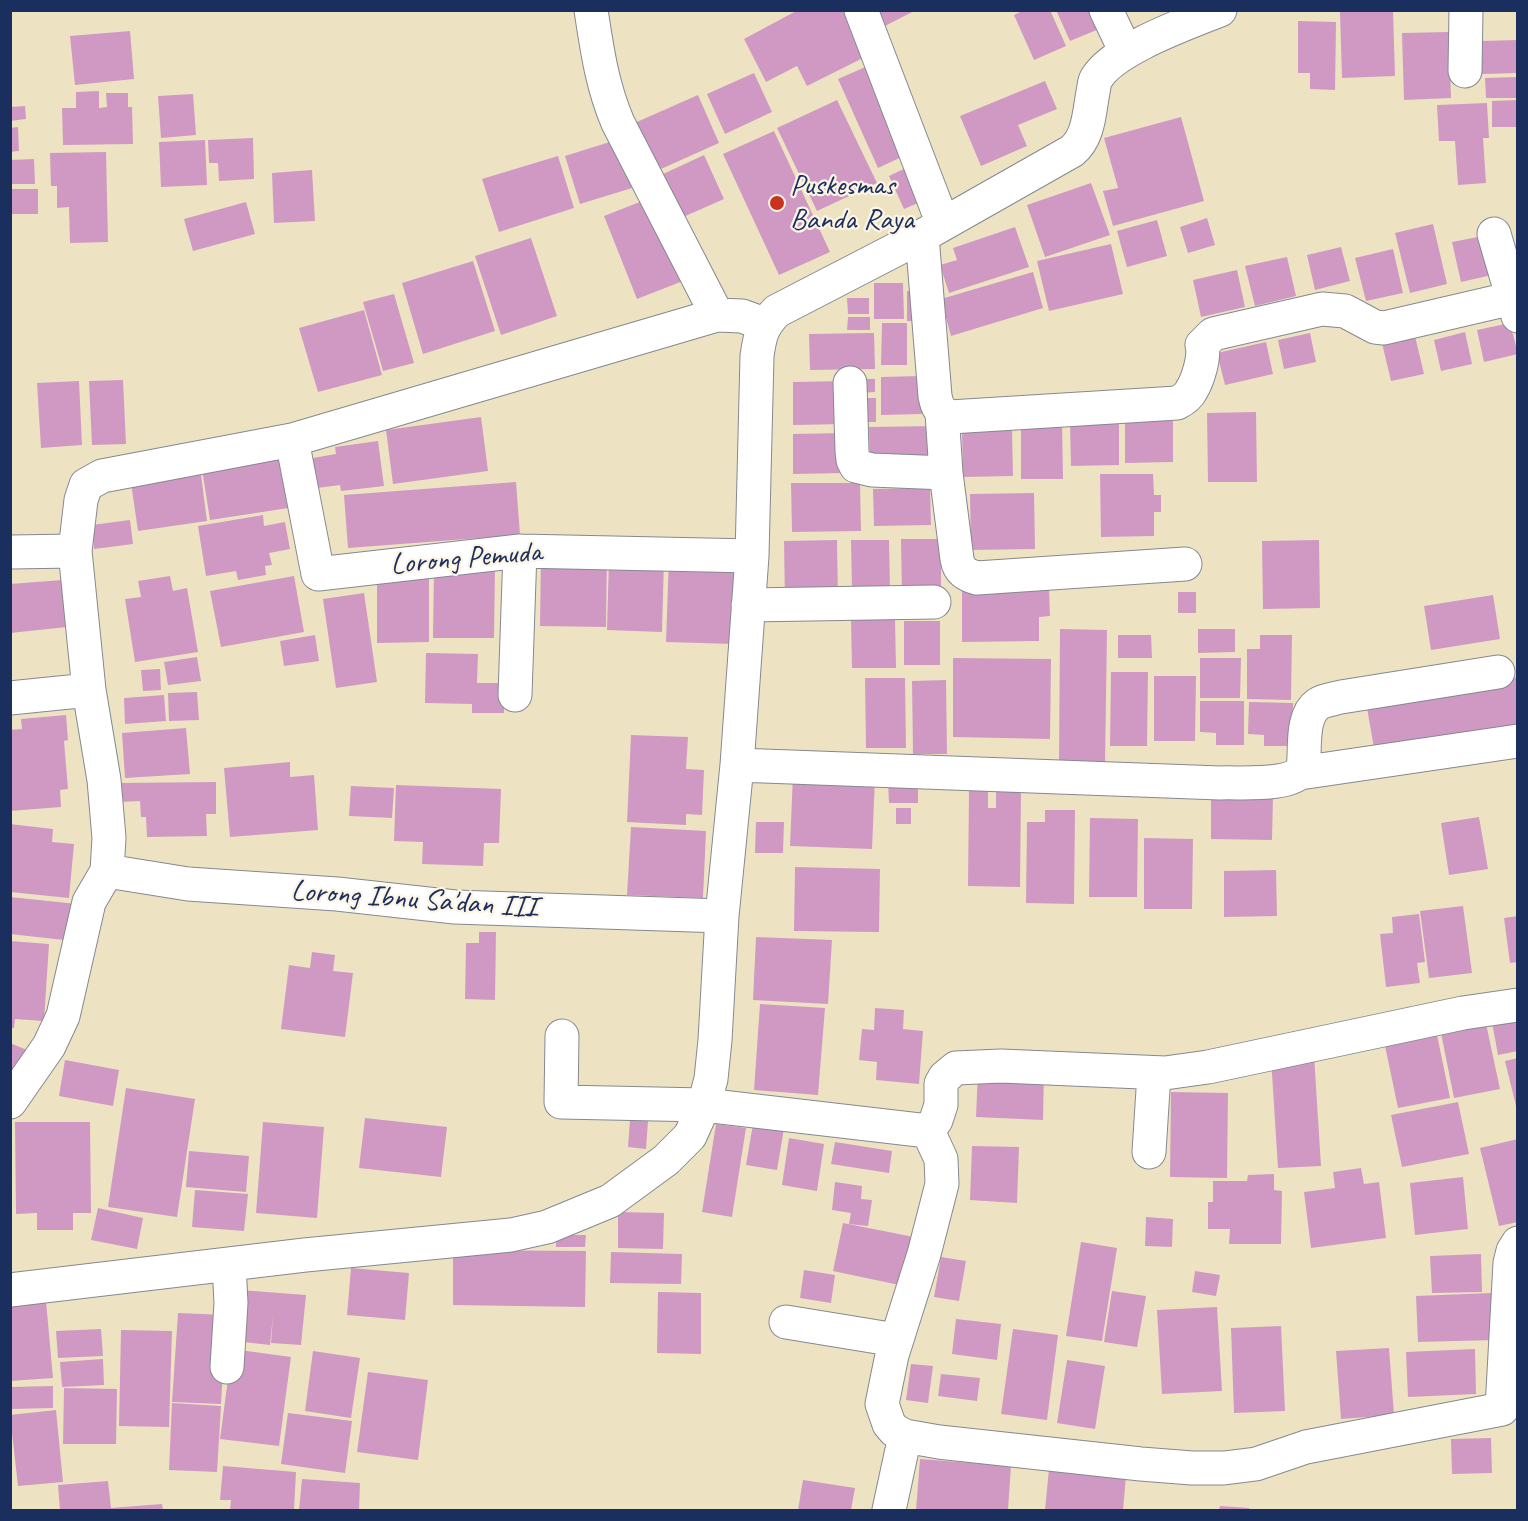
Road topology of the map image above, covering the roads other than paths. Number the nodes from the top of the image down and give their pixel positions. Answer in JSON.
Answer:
{"nodes":[{"id":1,"x":591,"y":10,"type":"edge"},
{"id":2,"x":861,"y":10,"type":"edge"},
{"id":3,"x":1106,"y":10,"type":"edge"},
{"id":4,"x":1220,"y":10,"type":"edge"},
{"id":5,"x":1466,"y":10,"type":"edge"},
{"id":6,"x":1126,"y":52,"type":"junction"},
{"id":7,"x":1465,"y":71,"type":"dead end"},
{"id":8,"x":933,"y":230,"type":"junction"},
{"id":9,"x":1494,"y":234,"type":"dead end"},
{"id":10,"x":1515,"y":307,"type":"edge"},
{"id":11,"x":717,"y":315,"type":"junction"},
{"id":12,"x":764,"y":324,"type":"junction"},
{"id":13,"x":850,"y":383,"type":"dead end"},
{"id":14,"x":942,"y":413,"type":"junction"},
{"id":15,"x":292,"y":440,"type":"junction"},
{"id":16,"x":946,"y":473,"type":"junction"},
{"id":17,"x":520,"y":550,"type":"junction"},
{"id":18,"x":75,"y":551,"type":"junction"},
{"id":19,"x":10,"y":552,"type":"edge"},
{"id":20,"x":752,"y":556,"type":"junction"},
{"id":21,"x":1185,"y":564,"type":"dead end"},
{"id":22,"x":934,"y":602,"type":"dead end"},
{"id":23,"x":748,"y":605,"type":"junction"},
{"id":24,"x":1498,"y":672,"type":"dead end"},
{"id":25,"x":89,"y":690,"type":"junction"},
{"id":26,"x":515,"y":695,"type":"dead end"},
{"id":27,"x":10,"y":698,"type":"edge"},
{"id":28,"x":1518,"y":741,"type":"edge"},
{"id":29,"x":737,"y":765,"type":"junction"},
{"id":30,"x":1300,"y":773,"type":"junction"},
{"id":31,"x":107,"y":871,"type":"junction"},
{"id":32,"x":722,"y":916,"type":"junction"},
{"id":33,"x":1518,"y":1005,"type":"edge"},
{"id":34,"x":562,"y":1036,"type":"dead end"},
{"id":35,"x":1154,"y":1074,"type":"junction"},
{"id":36,"x":10,"y":1102,"type":"edge"},
{"id":37,"x":704,"y":1106,"type":"junction"},
{"id":38,"x":928,"y":1131,"type":"junction"},
{"id":39,"x":1149,"y":1152,"type":"dead end"},
{"id":40,"x":1518,"y":1243,"type":"edge"},
{"id":41,"x":229,"y":1264,"type":"junction"},
{"id":42,"x":10,"y":1290,"type":"edge"},
{"id":43,"x":786,"y":1322,"type":"dead end"},
{"id":44,"x":896,"y":1340,"type":"junction"},
{"id":45,"x":227,"y":1367,"type":"dead end"},
{"id":46,"x":1510,"y":1409,"type":"edge"},
{"id":47,"x":905,"y":1436,"type":"junction"},
{"id":48,"x":889,"y":1510,"type":"edge"}],
"edges":[{"from":1,"to":11,"type":"street"},
{"from":2,"to":8,"type":"street"},
{"from":3,"to":6,"type":"street"},
{"from":4,"to":6,"type":"street"},
{"from":5,"to":7,"type":"street"},
{"from":6,"to":8,"type":"street"},
{"from":8,"to":12,"type":"street"},
{"from":8,"to":14,"type":"street"},
{"from":9,"to":10,"type":"street"},
{"from":10,"to":14,"type":"street"},
{"from":11,"to":12,"type":"street"},
{"from":11,"to":15,"type":"street"},
{"from":12,"to":20,"type":"street"},
{"from":13,"to":16,"type":"street"},
{"from":14,"to":16,"type":"street"},
{"from":15,"to":17,"type":"street","name":"Lorong Pemuda"},
{"from":15,"to":18,"type":"street"},
{"from":16,"to":21,"type":"street"},
{"from":17,"to":20,"type":"street","name":"Lorong Pemuda"},
{"from":17,"to":26,"type":"street"},
{"from":18,"to":19,"type":"street"},
{"from":18,"to":25,"type":"street"},
{"from":20,"to":23,"type":"street"},
{"from":22,"to":23,"type":"street"},
{"from":23,"to":29,"type":"street"},
{"from":24,"to":30,"type":"street"},
{"from":25,"to":27,"type":"street"},
{"from":25,"to":31,"type":"street"},
{"from":28,"to":30,"type":"street"},
{"from":29,"to":30,"type":"street"},
{"from":29,"to":32,"type":"street"},
{"from":31,"to":32,"type":"street","name":"Lorong Ibnu Sa'dan III"},
{"from":31,"to":36,"type":"street"},
{"from":32,"to":37,"type":"street"},
{"from":33,"to":35,"type":"street"},
{"from":34,"to":37,"type":"street"},
{"from":35,"to":38,"type":"street"},
{"from":35,"to":39,"type":"street"},
{"from":37,"to":38,"type":"street"},
{"from":37,"to":41,"type":"street"},
{"from":38,"to":44,"type":"street"},
{"from":40,"to":46,"type":"street"},
{"from":41,"to":42,"type":"street"},
{"from":41,"to":45,"type":"street"},
{"from":43,"to":44,"type":"street"},
{"from":44,"to":47,"type":"street"},
{"from":46,"to":47,"type":"street"},
{"from":47,"to":48,"type":"street"}]}
